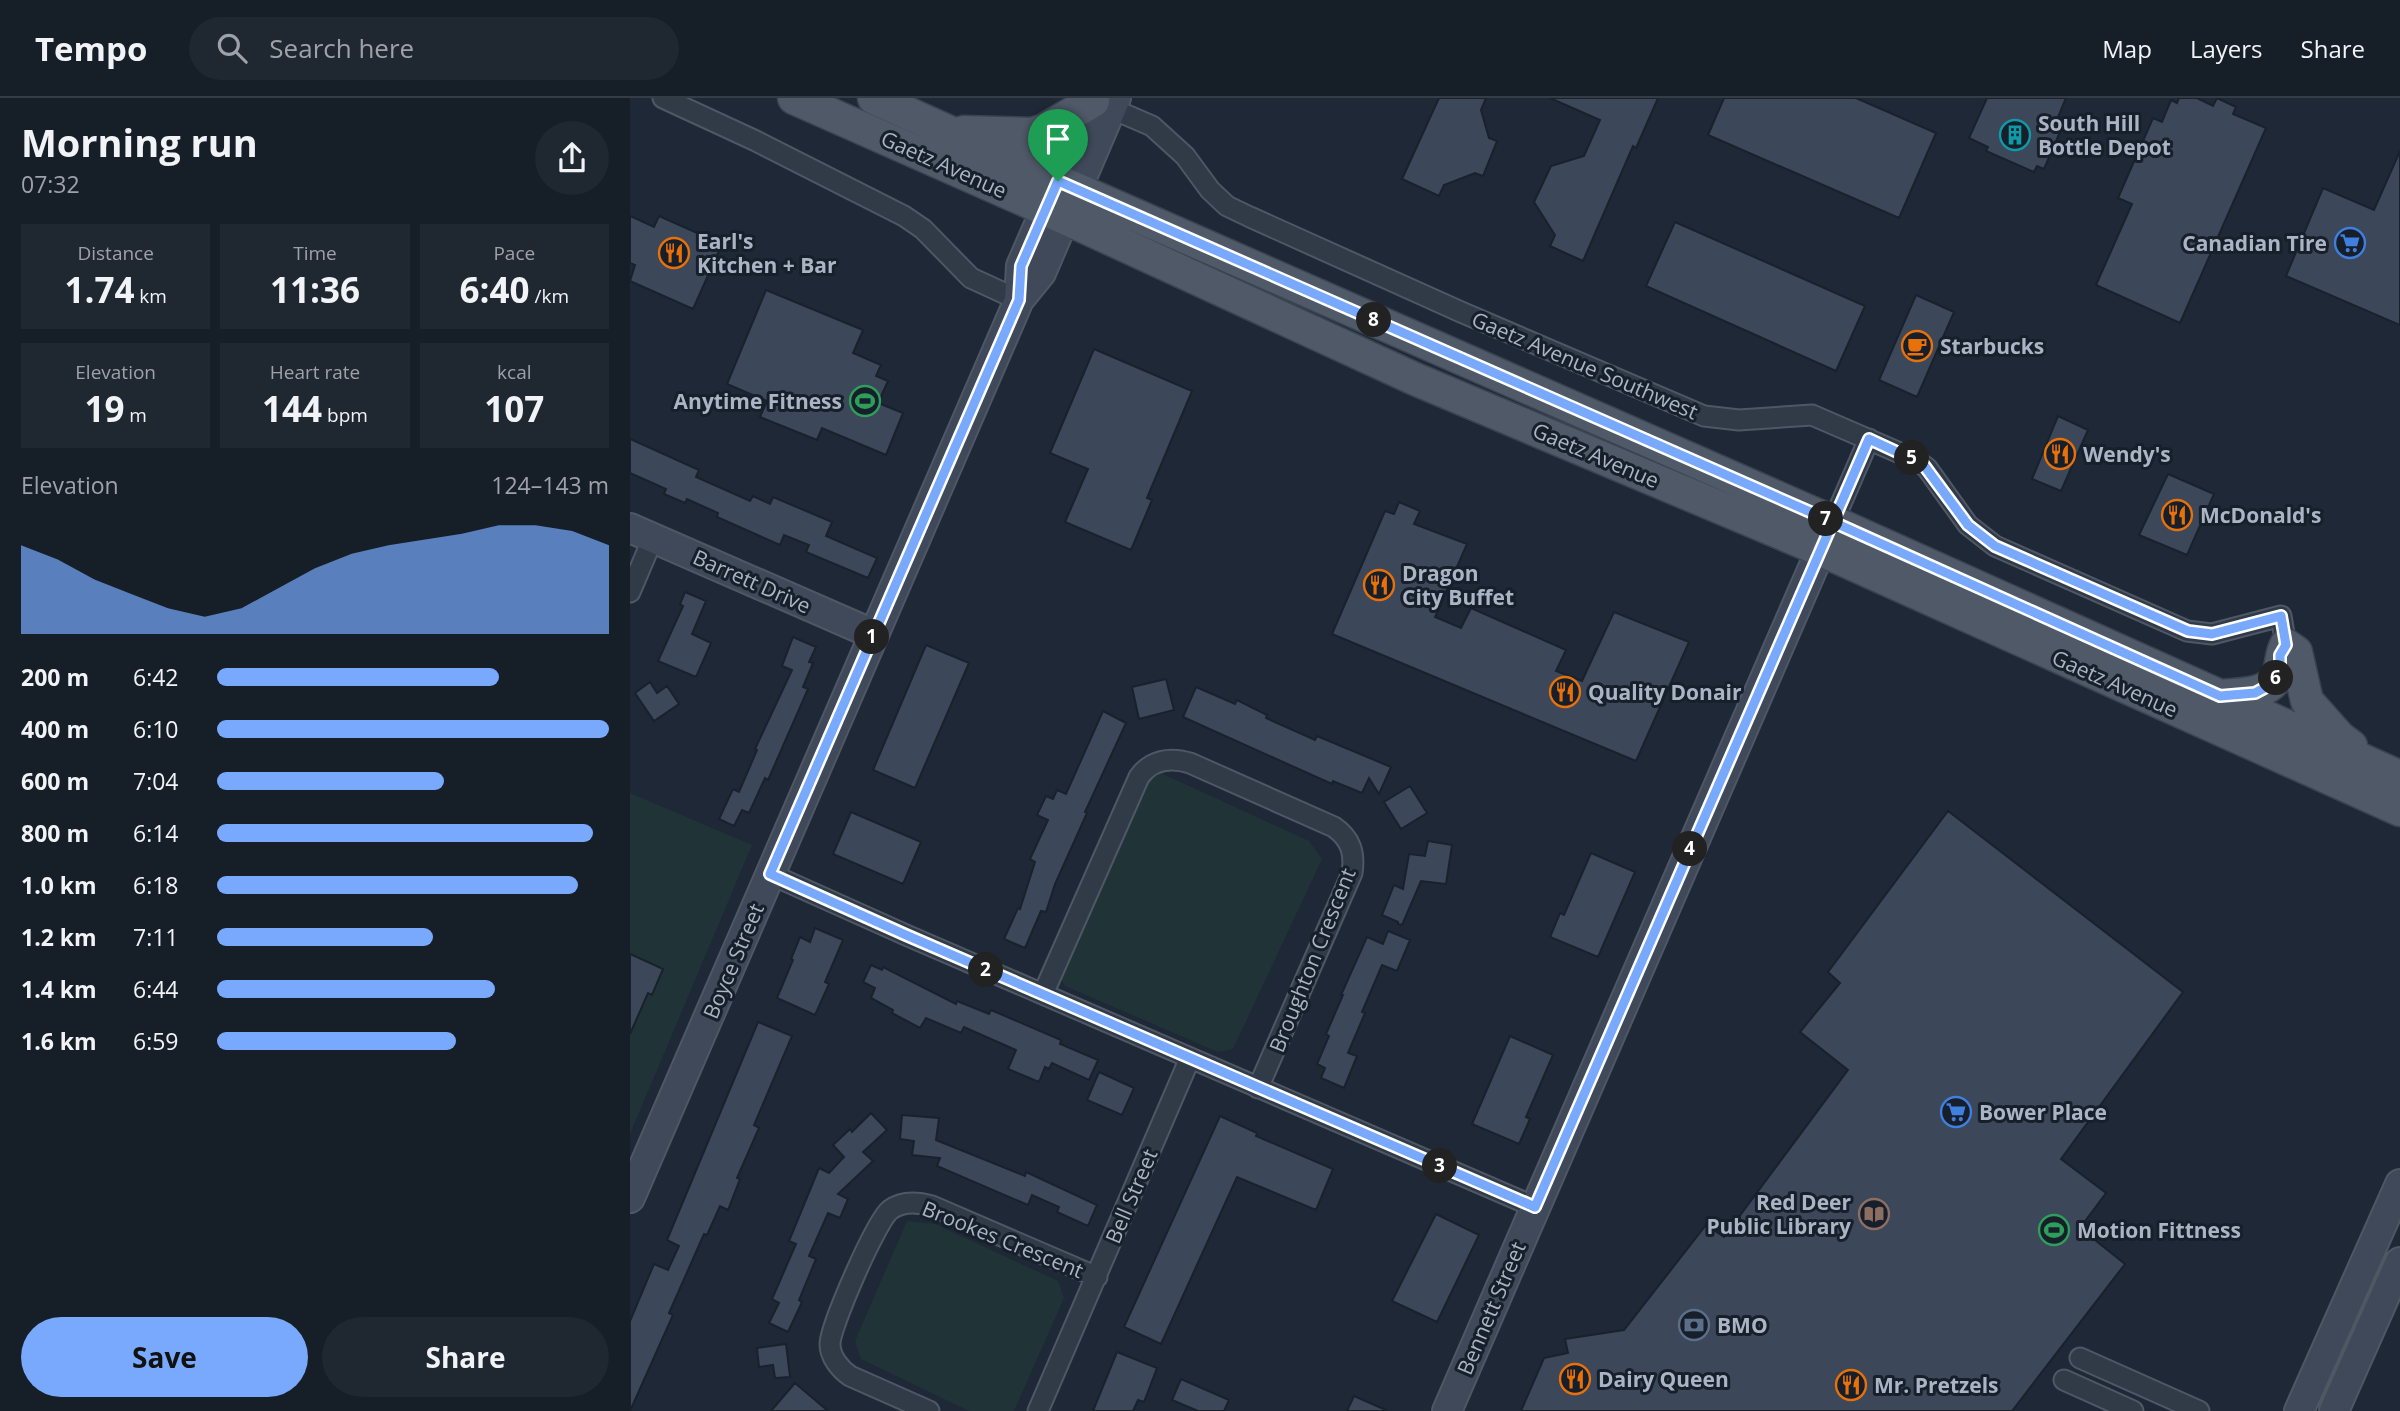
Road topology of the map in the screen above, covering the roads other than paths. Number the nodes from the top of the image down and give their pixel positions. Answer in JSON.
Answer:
{"nodes":[{"id":1,"x":663,"y":98,"type":"edge"},
{"id":2,"x":794,"y":98,"type":"edge"},
{"id":3,"x":874,"y":98,"type":"edge"},
{"id":4,"x":1104,"y":101,"type":"edge"},
{"id":5,"x":948,"y":131,"type":"junction"},
{"id":6,"x":1061,"y":200,"type":"junction"},
{"id":7,"x":1019,"y":300,"type":"junction"},
{"id":8,"x":1869,"y":439,"type":"junction"},
{"id":9,"x":642,"y":533,"type":"edge"},
{"id":10,"x":1827,"y":536,"type":"junction"},
{"id":11,"x":630,"y":592,"type":"edge"},
{"id":12,"x":2283,"y":630,"type":"junction"},
{"id":13,"x":873,"y":634,"type":"junction"},
{"id":14,"x":2220,"y":696,"type":"junction"},
{"id":15,"x":2393,"y":774,"type":"edge"},
{"id":16,"x":2400,"y":810,"type":"edge"},
{"id":17,"x":770,"y":874,"type":"junction"},
{"id":18,"x":1043,"y":995,"type":"junction"},
{"id":19,"x":1190,"y":1058,"type":"junction"},
{"id":20,"x":1258,"y":1088,"type":"junction"},
{"id":21,"x":2400,"y":1184,"type":"edge"},
{"id":22,"x":630,"y":1198,"type":"edge"},
{"id":23,"x":1535,"y":1207,"type":"junction"},
{"id":24,"x":2400,"y":1262,"type":"edge"},
{"id":25,"x":1097,"y":1277,"type":"junction"},
{"id":26,"x":2080,"y":1358,"type":"dead end"},
{"id":27,"x":2064,"y":1380,"type":"dead end"},
{"id":28,"x":929,"y":1411,"type":"edge"},
{"id":29,"x":1038,"y":1411,"type":"edge"},
{"id":30,"x":1447,"y":1411,"type":"edge"},
{"id":31,"x":2133,"y":1411,"type":"edge"},
{"id":32,"x":2199,"y":1411,"type":"edge"},
{"id":33,"x":2299,"y":1411,"type":"edge"},
{"id":34,"x":2334,"y":1411,"type":"edge"}],
"edges":[{"from":1,"to":7,"type":"street"},
{"from":2,"to":6,"type":"main road","name":"Gaetz Avenue"},
{"from":3,"to":5,"type":"main road","name":"Gaetz Avenue"},
{"from":4,"to":5,"type":"main road"},
{"from":4,"to":6,"type":"street","name":"Boyce Street"},
{"from":4,"to":8,"type":"street","name":"Gaetz Avenue Southwest"},
{"from":5,"to":6,"type":"main road","name":"Gaetz Avenue"},
{"from":6,"to":7,"type":"street","name":"Boyce Street"},
{"from":6,"to":10,"type":"main road","name":"Gaetz Avenue"},
{"from":7,"to":13,"type":"street","name":"Boyce Street"},
{"from":8,"to":10,"type":"street","name":"Bennett Street"},
{"from":8,"to":12,"type":"street","name":"Gaetz Avenue Southwest"},
{"from":9,"to":11,"type":"street"},
{"from":9,"to":13,"type":"street","name":"Barrett Drive"},
{"from":10,"to":14,"type":"main road","name":"Gaetz Avenue"},
{"from":10,"to":16,"type":"main road","name":"Gaetz Avenue"},
{"from":10,"to":23,"type":"street","name":"Bennett Street"},
{"from":12,"to":14,"type":"main road"},
{"from":12,"to":15,"type":"main road"},
{"from":13,"to":17,"type":"street","name":"Boyce Street"},
{"from":14,"to":15,"type":"main road","name":"Gaetz Avenue"},
{"from":17,"to":18,"type":"street"},
{"from":17,"to":22,"type":"street","name":"Boyce Street"},
{"from":18,"to":19,"type":"street"},
{"from":18,"to":20,"type":"street","name":"Broughton Crescent"},
{"from":19,"to":20,"type":"street"},
{"from":19,"to":25,"type":"street","name":"Bell Street"},
{"from":20,"to":23,"type":"street"},
{"from":21,"to":33,"type":"street"},
{"from":23,"to":30,"type":"street","name":"Bennett Street"},
{"from":24,"to":34,"type":"street"},
{"from":25,"to":28,"type":"street","name":"Brookes Crescent"},
{"from":25,"to":29,"type":"street","name":"Bell Street"},
{"from":26,"to":32,"type":"street"},
{"from":27,"to":31,"type":"street"}]}
